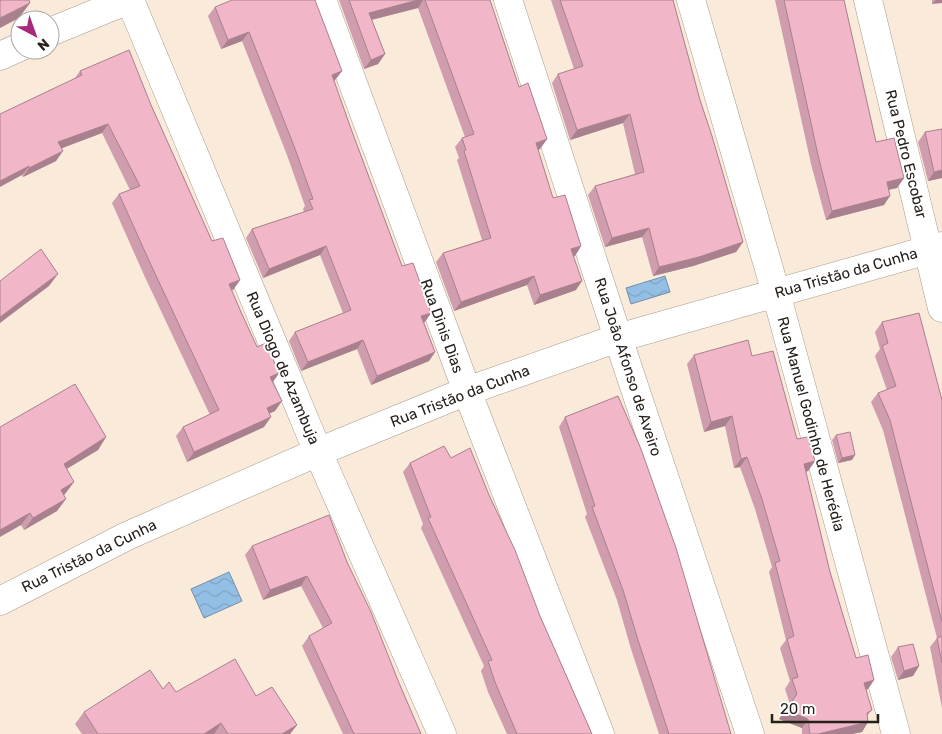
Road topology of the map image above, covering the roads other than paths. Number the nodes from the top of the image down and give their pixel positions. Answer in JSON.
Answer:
{"nodes":[{"id":1,"x":129,"y":0,"type":"edge"},
{"id":2,"x":322,"y":0,"type":"edge"},
{"id":3,"x":508,"y":0,"type":"edge"},
{"id":4,"x":692,"y":0,"type":"edge"},
{"id":5,"x":868,"y":0,"type":"edge"},
{"id":6,"x":60,"y":28,"type":"edge"},
{"id":7,"x":935,"y":248,"type":"edge"},
{"id":8,"x":776,"y":293,"type":"junction"},
{"id":9,"x":942,"y":308,"type":"edge"},
{"id":10,"x":618,"y":338,"type":"junction"},
{"id":11,"x":467,"y":391,"type":"junction"},
{"id":12,"x":318,"y":452,"type":"junction"},
{"id":13,"x":0,"y":601,"type":"edge"},
{"id":14,"x":442,"y":734,"type":"edge"},
{"id":15,"x":600,"y":734,"type":"edge"},
{"id":16,"x":750,"y":734,"type":"edge"},
{"id":17,"x":896,"y":734,"type":"edge"}],
"edges":[{"from":1,"to":6,"type":"street"},
{"from":1,"to":12,"type":"street","name":"Rua Diogo de Azambuja"},
{"from":2,"to":11,"type":"street","name":"Rua Dinis Dias"},
{"from":3,"to":10,"type":"street","name":"Rua João Afonso de Aveiro"},
{"from":4,"to":8,"type":"street","name":"Rua Manuel Godinho de Herédia"},
{"from":5,"to":7,"type":"street","name":"Rua Pedro Escobar"},
{"from":7,"to":8,"type":"street","name":"Rua Tristão da Cunha"},
{"from":7,"to":9,"type":"street","name":"Rua Pedro Escobar"},
{"from":8,"to":10,"type":"street","name":"Rua Tristão da Cunha"},
{"from":8,"to":17,"type":"street","name":"Rua Manuel Godinho de Herédia"},
{"from":10,"to":11,"type":"street","name":"Rua Tristão da Cunha"},
{"from":10,"to":16,"type":"street","name":"Rua João Afonso de Aveiro"},
{"from":11,"to":12,"type":"street","name":"Rua Tristão da Cunha"},
{"from":11,"to":15,"type":"street","name":"Rua Dinis Dias"},
{"from":12,"to":13,"type":"street","name":"Rua Tristão da Cunha"},
{"from":12,"to":14,"type":"street","name":"Rua Diogo de Azambuja"}]}
